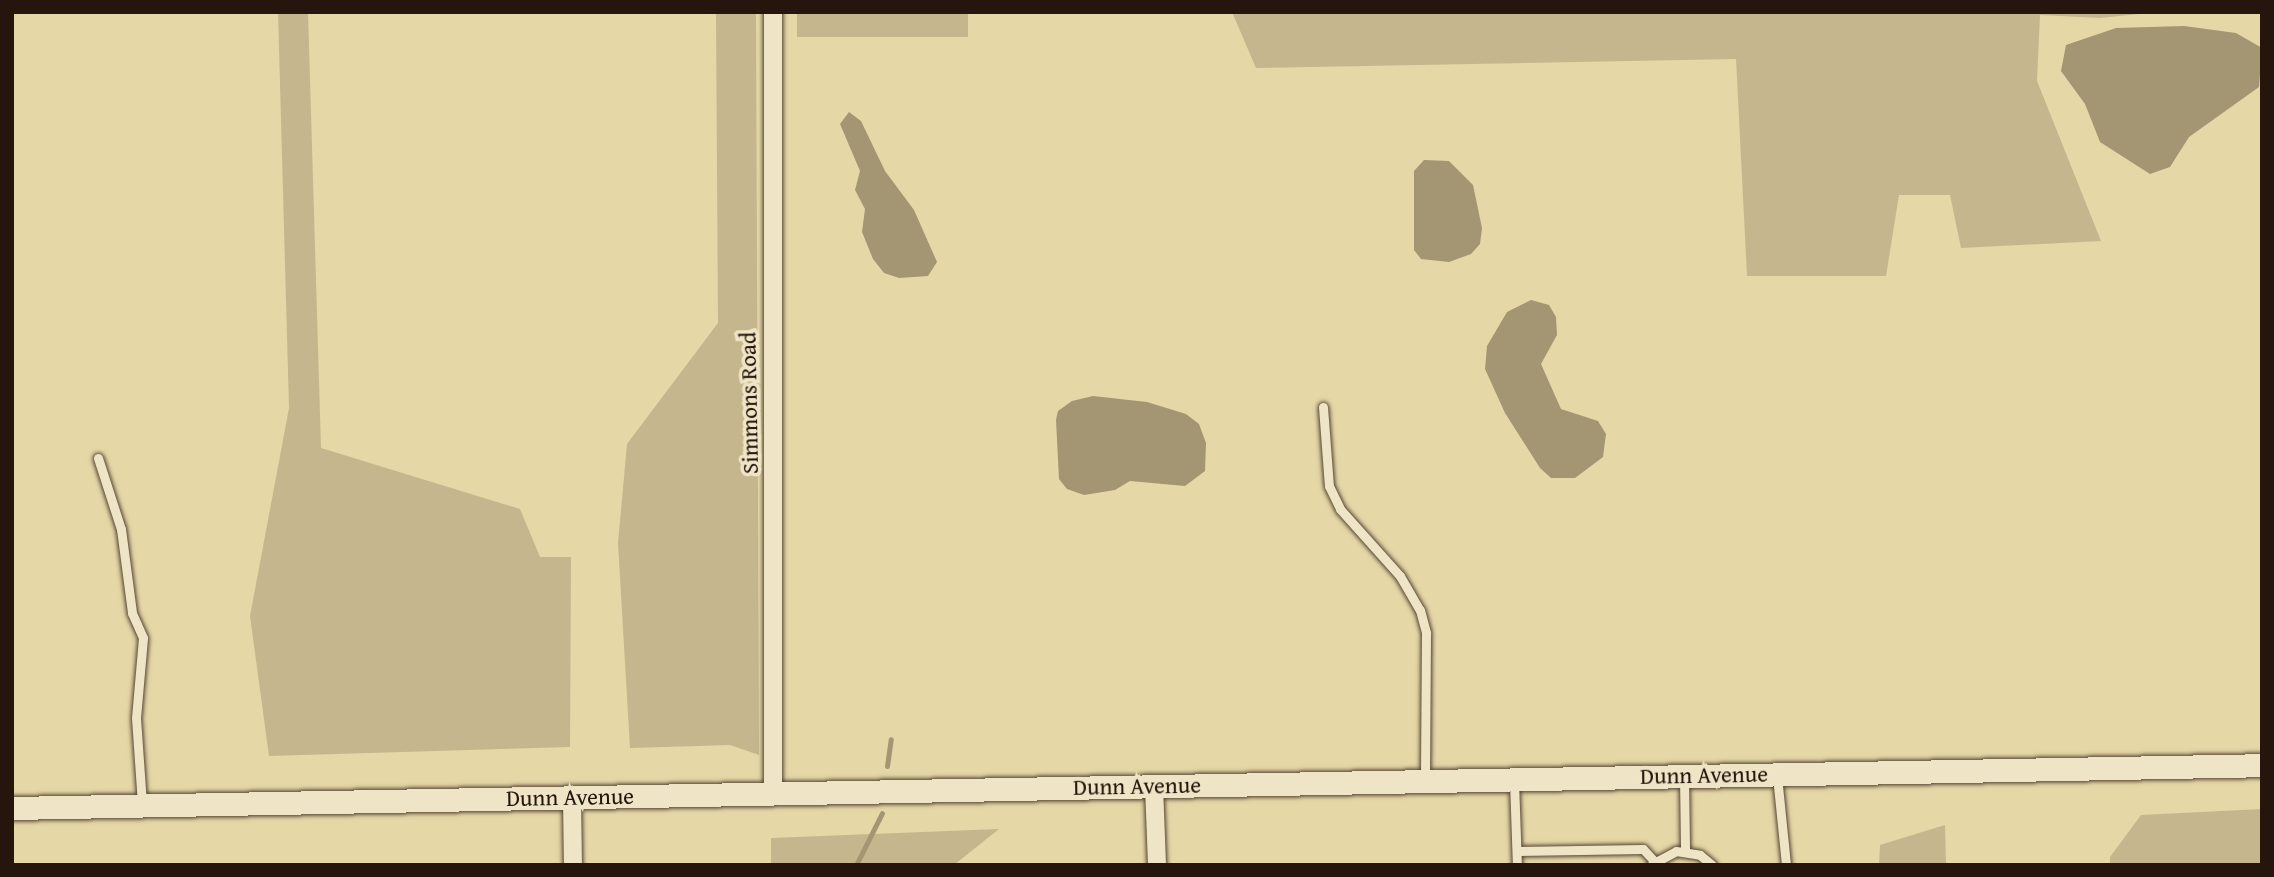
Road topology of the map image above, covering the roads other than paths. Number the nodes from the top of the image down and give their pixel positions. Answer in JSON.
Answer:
{"nodes":[{"id":1,"x":773,"y":12,"type":"edge"},
{"id":2,"x":1323,"y":407,"type":"dead end"},
{"id":3,"x":98,"y":458,"type":"dead end"},
{"id":4,"x":2262,"y":765,"type":"edge"},
{"id":5,"x":1776,"y":773,"type":"junction"},
{"id":6,"x":1684,"y":775,"type":"junction"},
{"id":7,"x":1514,"y":779,"type":"junction"},
{"id":8,"x":1424,"y":781,"type":"junction"},
{"id":9,"x":1154,"y":786,"type":"junction"},
{"id":10,"x":773,"y":793,"type":"junction"},
{"id":11,"x":572,"y":797,"type":"junction"},
{"id":12,"x":142,"y":805,"type":"junction"},
{"id":13,"x":12,"y":808,"type":"edge"},
{"id":14,"x":1517,"y":851,"type":"junction"},
{"id":15,"x":1685,"y":851,"type":"junction"},
{"id":16,"x":1652,"y":863,"type":"edge"},
{"id":17,"x":573,"y":865,"type":"edge"},
{"id":18,"x":1157,"y":865,"type":"edge"},
{"id":19,"x":1517,"y":865,"type":"edge"},
{"id":20,"x":1712,"y":865,"type":"edge"},
{"id":21,"x":1786,"y":865,"type":"edge"}],
"edges":[{"from":1,"to":10,"type":"street","name":"Simmons Road"},
{"from":2,"to":8,"type":"lane"},
{"from":3,"to":12,"type":"lane"},
{"from":4,"to":5,"type":"main road","name":"Dunn Avenue"},
{"from":5,"to":6,"type":"main road","name":"Dunn Avenue"},
{"from":5,"to":21,"type":"lane"},
{"from":6,"to":7,"type":"main road","name":"Dunn Avenue"},
{"from":6,"to":15,"type":"lane"},
{"from":7,"to":8,"type":"main road","name":"Dunn Avenue"},
{"from":7,"to":14,"type":"lane"},
{"from":8,"to":9,"type":"main road","name":"Dunn Avenue"},
{"from":9,"to":10,"type":"main road","name":"Dunn Avenue"},
{"from":9,"to":18,"type":"street"},
{"from":10,"to":11,"type":"main road","name":"Dunn Avenue"},
{"from":11,"to":12,"type":"main road","name":"Dunn Avenue"},
{"from":11,"to":17,"type":"street"},
{"from":12,"to":13,"type":"main road","name":"Dunn Avenue"},
{"from":14,"to":16,"type":"lane"},
{"from":14,"to":19,"type":"lane"},
{"from":15,"to":16,"type":"lane"},
{"from":15,"to":20,"type":"lane"}]}
